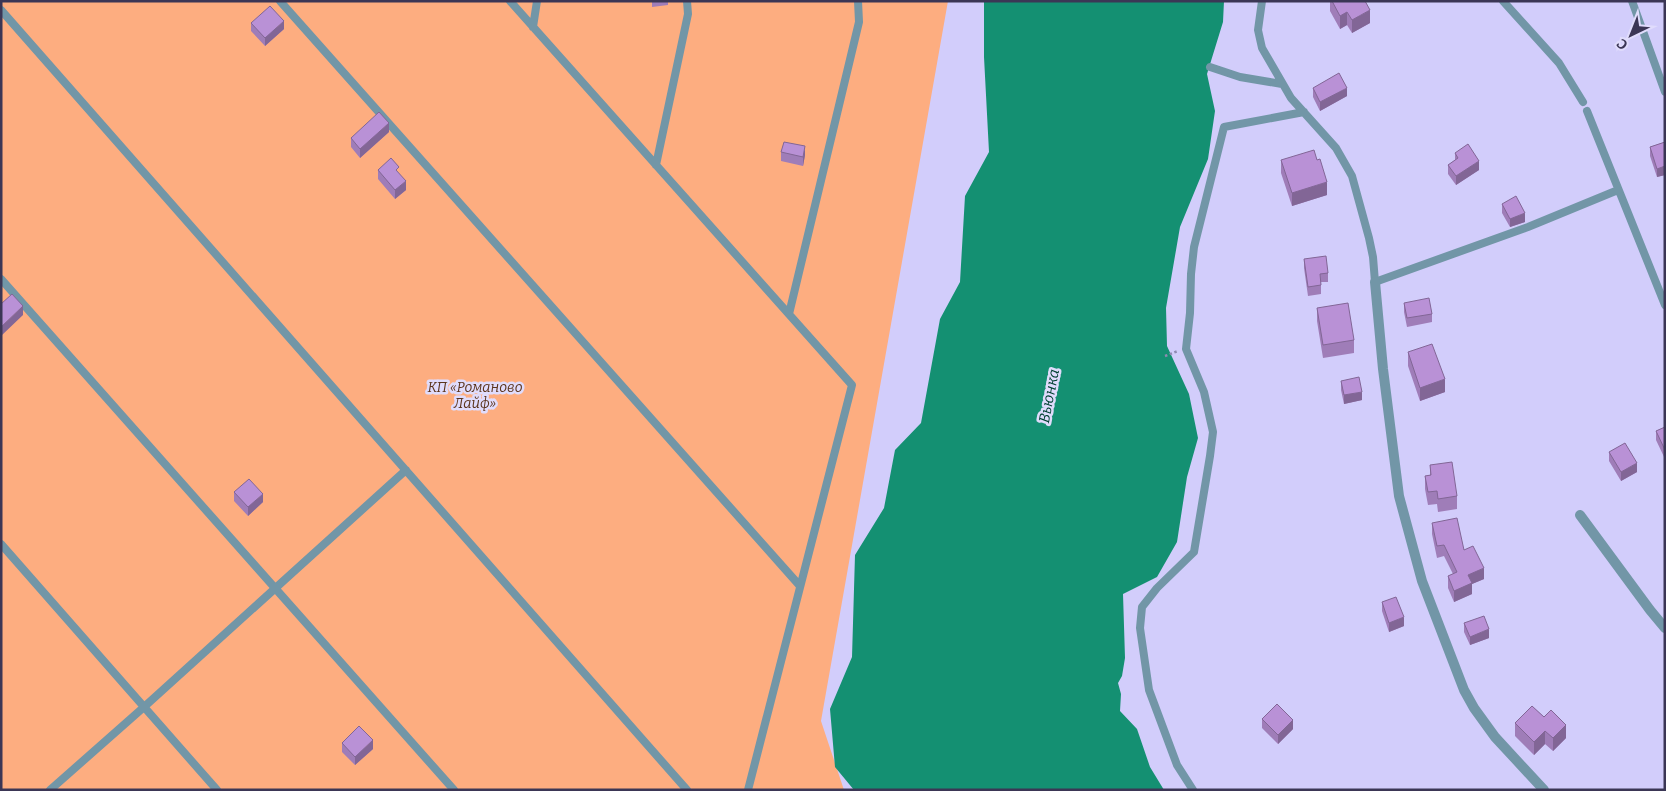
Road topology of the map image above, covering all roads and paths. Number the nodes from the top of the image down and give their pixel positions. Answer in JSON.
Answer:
{"nodes":[{"id":1,"x":280,"y":1,"type":"edge"},
{"id":2,"x":510,"y":1,"type":"edge"},
{"id":3,"x":537,"y":1,"type":"edge"},
{"id":4,"x":687,"y":1,"type":"edge"},
{"id":5,"x":858,"y":1,"type":"edge"},
{"id":6,"x":1262,"y":1,"type":"edge"},
{"id":7,"x":1503,"y":1,"type":"edge"},
{"id":8,"x":1632,"y":1,"type":"edge"},
{"id":9,"x":1,"y":10,"type":"edge"},
{"id":10,"x":533,"y":27,"type":"junction"},
{"id":11,"x":1210,"y":67,"type":"dead end"},
{"id":12,"x":1282,"y":84,"type":"junction"},
{"id":13,"x":1665,"y":92,"type":"edge"},
{"id":14,"x":1583,"y":102,"type":"dead end"},
{"id":15,"x":1587,"y":111,"type":"dead end"},
{"id":16,"x":1304,"y":112,"type":"junction"},
{"id":17,"x":656,"y":165,"type":"junction"},
{"id":18,"x":1618,"y":190,"type":"junction"},
{"id":19,"x":1,"y":279,"type":"edge"},
{"id":20,"x":1375,"y":282,"type":"junction"},
{"id":21,"x":1665,"y":305,"type":"edge"},
{"id":22,"x":789,"y":314,"type":"junction"},
{"id":23,"x":1182,"y":349,"type":"dead end"},
{"id":24,"x":1165,"y":356,"type":"dead end"},
{"id":25,"x":406,"y":470,"type":"junction"},
{"id":26,"x":1580,"y":516,"type":"dead end"},
{"id":27,"x":1,"y":544,"type":"edge"},
{"id":28,"x":800,"y":586,"type":"junction"},
{"id":29,"x":275,"y":587,"type":"junction"},
{"id":30,"x":1665,"y":628,"type":"edge"},
{"id":31,"x":144,"y":707,"type":"junction"},
{"id":32,"x":1539,"y":788,"type":"edge"},
{"id":33,"x":50,"y":790,"type":"edge"},
{"id":34,"x":217,"y":790,"type":"edge"},
{"id":35,"x":454,"y":790,"type":"edge"},
{"id":36,"x":687,"y":790,"type":"edge"},
{"id":37,"x":748,"y":790,"type":"edge"},
{"id":38,"x":1193,"y":790,"type":"edge"}],
"edges":[{"from":1,"to":28,"type":"lane"},
{"from":2,"to":10,"type":"lane"},
{"from":3,"to":10,"type":"lane"},
{"from":4,"to":17,"type":"lane"},
{"from":5,"to":22,"type":"lane"},
{"from":6,"to":12,"type":"lane"},
{"from":7,"to":14,"type":"lane"},
{"from":8,"to":13,"type":"lane"},
{"from":9,"to":25,"type":"lane"},
{"from":10,"to":17,"type":"lane"},
{"from":11,"to":12,"type":"lane"},
{"from":12,"to":16,"type":"lane"},
{"from":15,"to":18,"type":"lane"},
{"from":16,"to":20,"type":"lane"},
{"from":16,"to":38,"type":"lane"},
{"from":17,"to":22,"type":"lane"},
{"from":18,"to":20,"type":"lane"},
{"from":18,"to":21,"type":"lane"},
{"from":19,"to":29,"type":"lane"},
{"from":20,"to":32,"type":"street"},
{"from":22,"to":28,"type":"lane"},
{"from":23,"to":24,"type":"path"},
{"from":25,"to":29,"type":"lane"},
{"from":25,"to":36,"type":"lane"},
{"from":26,"to":30,"type":"street"},
{"from":27,"to":31,"type":"lane"},
{"from":28,"to":37,"type":"lane"},
{"from":29,"to":31,"type":"lane"},
{"from":29,"to":35,"type":"lane"},
{"from":31,"to":33,"type":"lane"},
{"from":31,"to":34,"type":"lane"}]}
